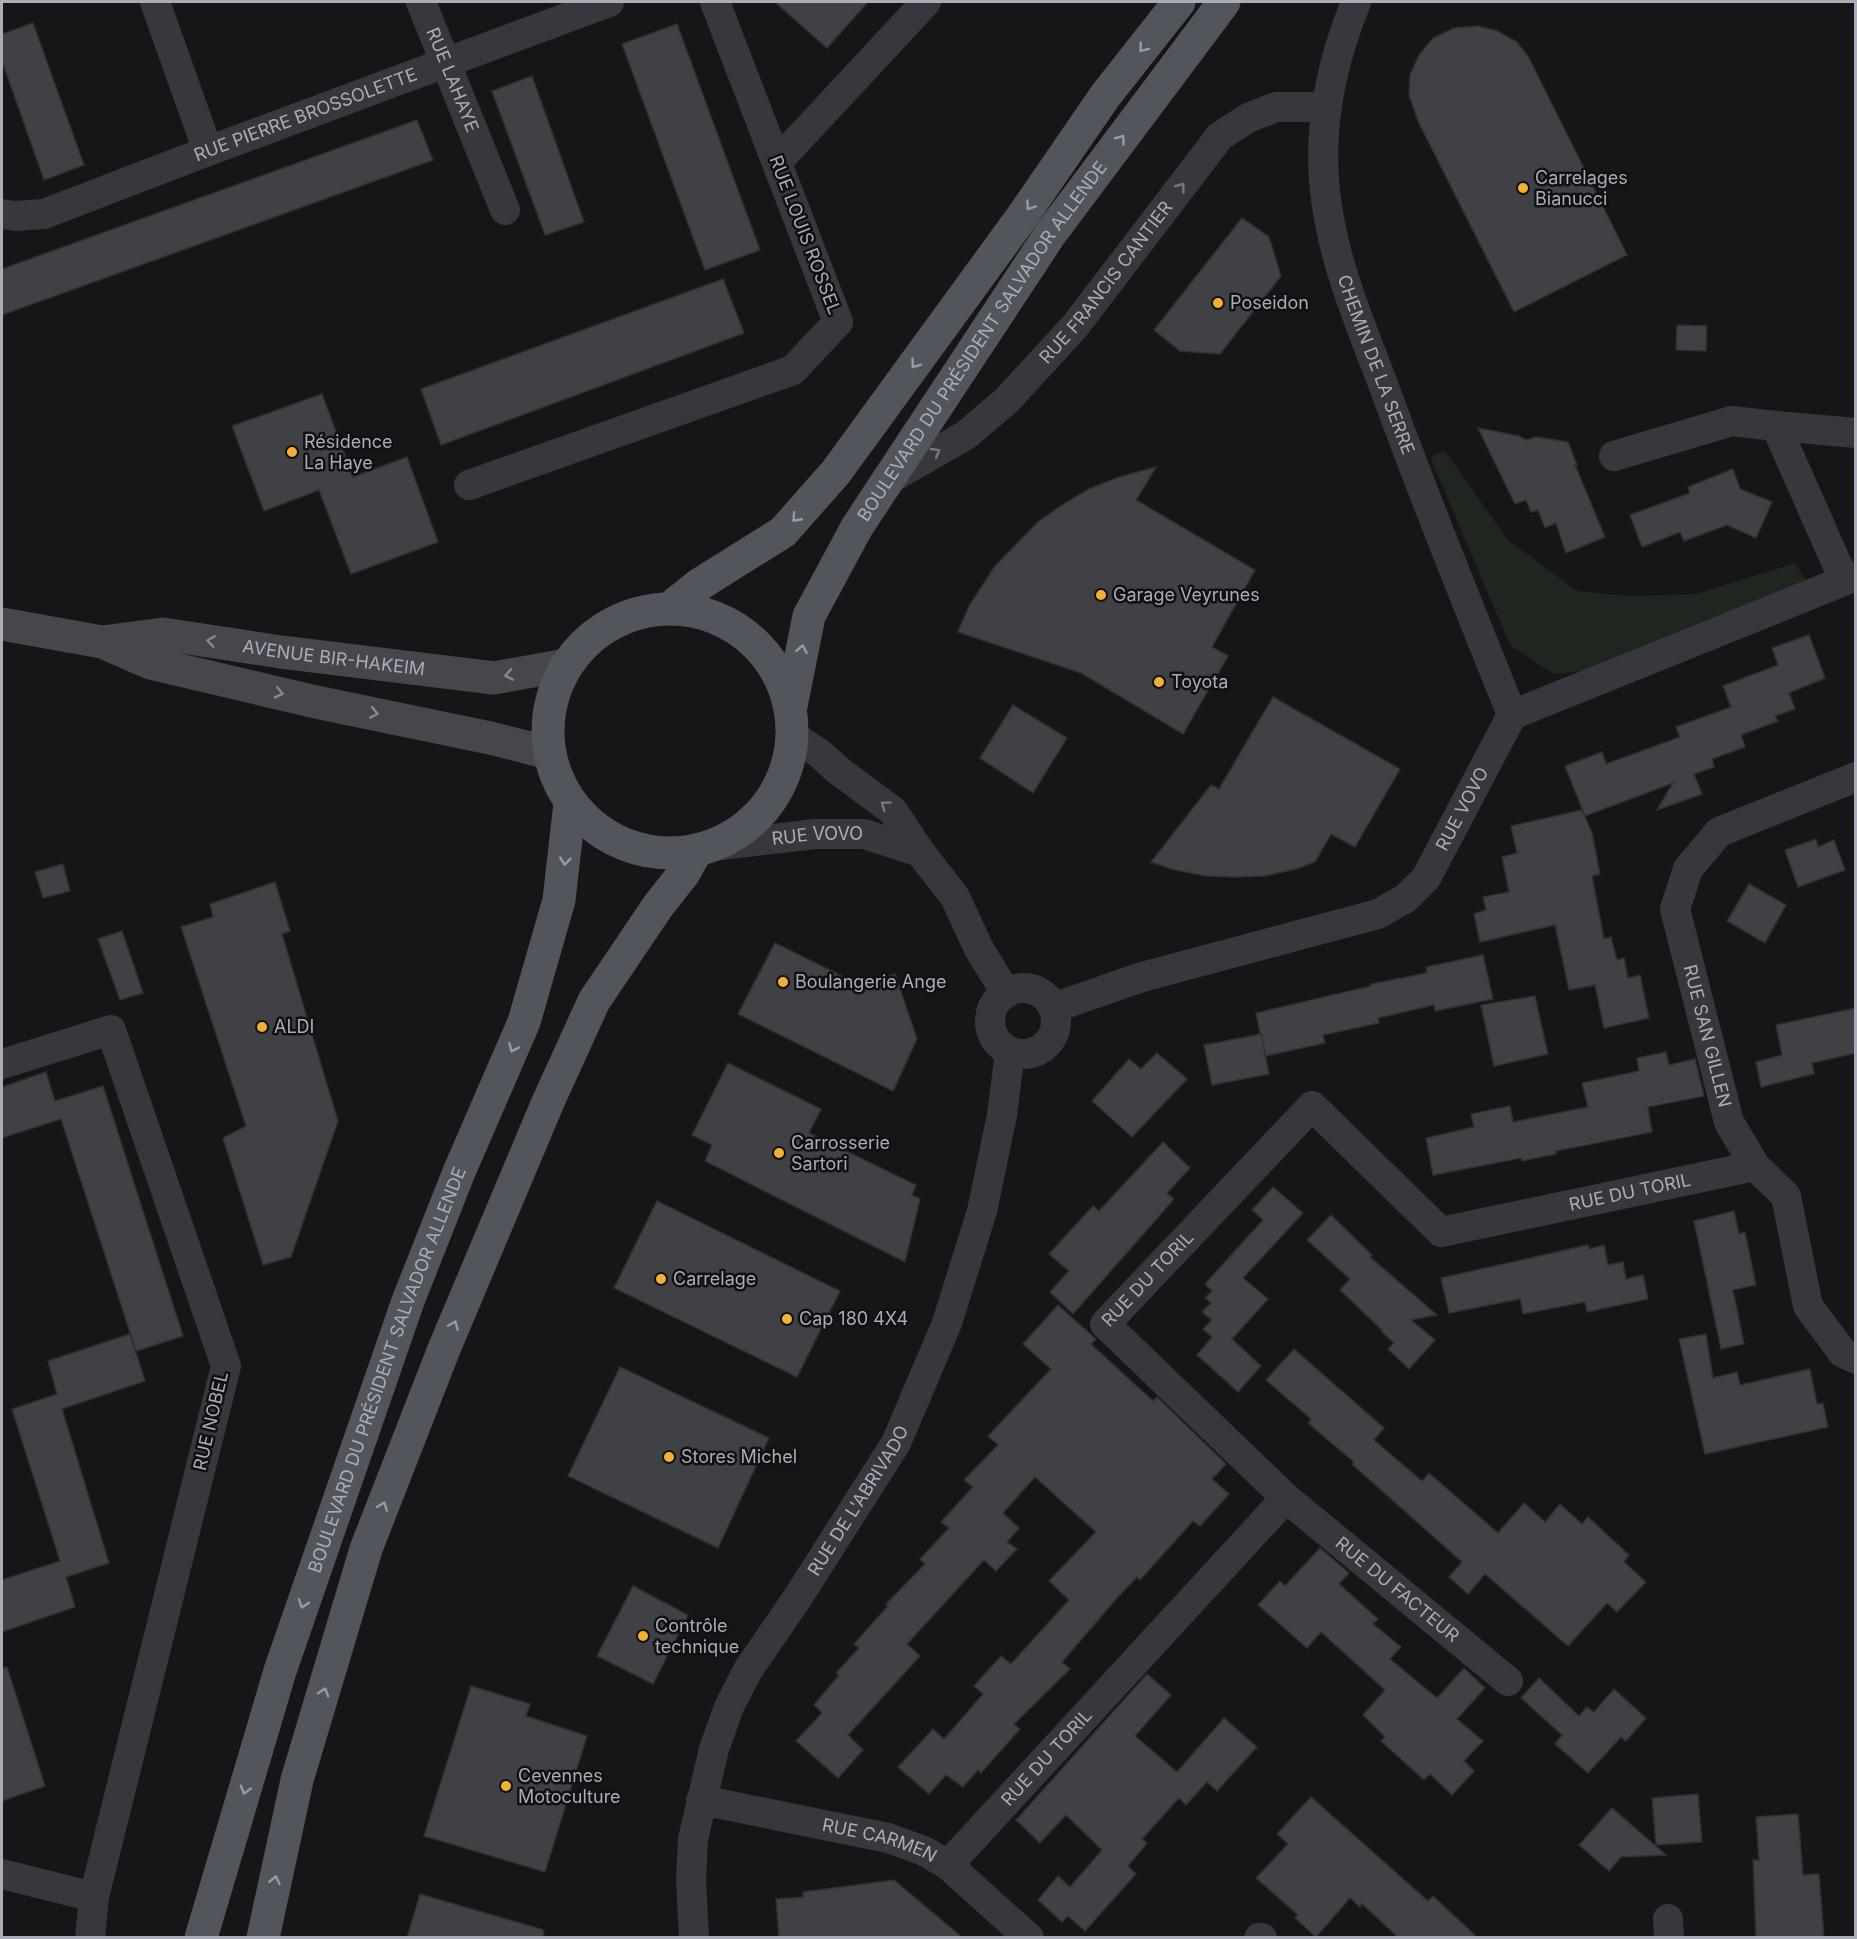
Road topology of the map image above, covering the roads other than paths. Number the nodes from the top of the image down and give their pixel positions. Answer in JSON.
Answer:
{"nodes":[{"id":1,"x":155,"y":2,"type":"edge"},
{"id":2,"x":421,"y":2,"type":"edge"},
{"id":3,"x":609,"y":2,"type":"edge"},
{"id":4,"x":715,"y":2,"type":"edge"},
{"id":5,"x":926,"y":2,"type":"edge"},
{"id":6,"x":1179,"y":2,"type":"edge"},
{"id":7,"x":1224,"y":2,"type":"edge"},
{"id":8,"x":1356,"y":2,"type":"edge"},
{"id":9,"x":445,"y":62,"type":"junction"},
{"id":10,"x":1326,"y":107,"type":"junction"},
{"id":11,"x":208,"y":150,"type":"junction"},
{"id":12,"x":777,"y":162,"type":"junction"},
{"id":13,"x":505,"y":210,"type":"dead end"},
{"id":14,"x":2,"y":214,"type":"edge"},
{"id":15,"x":1776,"y":426,"type":"junction"},
{"id":16,"x":1856,"y":433,"type":"edge"},
{"id":17,"x":1614,"y":456,"type":"dead end"},
{"id":18,"x":886,"y":481,"type":"junction"},
{"id":19,"x":469,"y":484,"type":"dead end"},
{"id":20,"x":1850,"y":578,"type":"edge"},
{"id":21,"x":670,"y":608,"type":"junction"},
{"id":22,"x":2,"y":624,"type":"edge"},
{"id":23,"x":102,"y":642,"type":"junction"},
{"id":24,"x":566,"y":665,"type":"junction"},
{"id":25,"x":1512,"y":714,"type":"junction"},
{"id":26,"x":792,"y":721,"type":"junction"},
{"id":27,"x":549,"y":753,"type":"junction"},
{"id":28,"x":1856,"y":777,"type":"edge"},
{"id":29,"x":570,"y":803,"type":"junction"},
{"id":30,"x":705,"y":848,"type":"junction"},
{"id":31,"x":920,"y":852,"type":"junction"},
{"id":32,"x":1006,"y":993,"type":"junction"},
{"id":33,"x":1053,"y":1008,"type":"junction"},
{"id":34,"x":1010,"y":1052,"type":"junction"},
{"id":35,"x":2,"y":1064,"type":"edge"},
{"id":36,"x":1755,"y":1166,"type":"junction"},
{"id":37,"x":1856,"y":1359,"type":"edge"},
{"id":38,"x":1286,"y":1498,"type":"junction"},
{"id":39,"x":1508,"y":1681,"type":"dead end"},
{"id":40,"x":701,"y":1800,"type":"junction"},
{"id":41,"x":948,"y":1865,"type":"junction"},
{"id":42,"x":2,"y":1874,"type":"edge"},
{"id":43,"x":94,"y":1897,"type":"junction"},
{"id":44,"x":90,"y":1938,"type":"edge"},
{"id":45,"x":201,"y":1938,"type":"edge"},
{"id":46,"x":263,"y":1938,"type":"edge"},
{"id":47,"x":694,"y":1938,"type":"edge"},
{"id":48,"x":1029,"y":1938,"type":"edge"}],
"edges":[{"from":1,"to":11,"type":"street"},
{"from":2,"to":9,"type":"street","name":"RUE LAHAYE"},
{"from":3,"to":9,"type":"street","name":"RUE PIERRE BROSSOLETTE"},
{"from":4,"to":12,"type":"street","name":"RUE LOUIS ROSSEL"},
{"from":5,"to":12,"type":"street"},
{"from":6,"to":21,"type":"main road","name":"BOULEVARD DU PRÉSIDENT SALVADOR ALLENDE","one_way":true},
{"from":18,"to":7,"type":"main road","name":"BOULEVARD DU PRÉSIDENT SALVADOR ALLENDE","one_way":true},
{"from":8,"to":10,"type":"street","name":"CHEMIN DE LA SERRE"},
{"from":9,"to":11,"type":"street","name":"RUE PIERRE BROSSOLETTE"},
{"from":9,"to":13,"type":"street","name":"RUE LAHAYE"},
{"from":18,"to":10,"type":"street","name":"RUE FRANCIS CANTIER","one_way":true},
{"from":10,"to":25,"type":"street","name":"CHEMIN DE LA SERRE"},
{"from":11,"to":14,"type":"street","name":"RUE PIERRE BROSSOLETTE"},
{"from":12,"to":19,"type":"street","name":"RUE LOUIS ROSSEL"},
{"from":15,"to":16,"type":"street"},
{"from":15,"to":17,"type":"street"},
{"from":15,"to":20,"type":"street"},
{"from":26,"to":18,"type":"main road","name":"BOULEVARD DU PRÉSIDENT SALVADOR ALLENDE","one_way":true},
{"from":20,"to":25,"type":"street"},
{"from":21,"to":24,"type":"main road"},
{"from":21,"to":26,"type":"main road"},
{"from":22,"to":23,"type":"main road","name":"AVENUE BIR-HAKEIM"},
{"from":24,"to":23,"type":"main road","name":"AVENUE BIR-HAKEIM","one_way":true},
{"from":23,"to":27,"type":"main road","name":"AVENUE BIR-HAKEIM","one_way":true},
{"from":24,"to":27,"type":"main road"},
{"from":25,"to":33,"type":"street","name":"RUE VOVO"},
{"from":26,"to":30,"type":"main road","name":"BOULEVARD DU PRÉSIDENT SALVADOR ALLENDE"},
{"from":31,"to":26,"type":"street","one_way":true},
{"from":27,"to":29,"type":"main road"},
{"from":28,"to":36,"type":"street","name":"RUE SAN GILLEN"},
{"from":29,"to":30,"type":"main road"},
{"from":29,"to":45,"type":"main road","name":"BOULEVARD DU PRÉSIDENT SALVADOR ALLENDE","one_way":true},
{"from":30,"to":31,"type":"street","name":"RUE VOVO"},
{"from":46,"to":30,"type":"main road","one_way":true},
{"from":31,"to":32,"type":"street"},
{"from":32,"to":33,"type":"street"},
{"from":32,"to":34,"type":"street"},
{"from":33,"to":34,"type":"street"},
{"from":34,"to":40,"type":"street","name":"RUE DE L'ABRIVADO"},
{"from":35,"to":43,"type":"street","name":"RUE NOBEL"},
{"from":36,"to":37,"type":"street","name":"RUE SAN GILLEN"},
{"from":36,"to":38,"type":"street","name":"RUE DU TORIL"},
{"from":38,"to":39,"type":"street","name":"RUE DU FACTEUR"},
{"from":38,"to":41,"type":"street","name":"RUE DU TORIL"},
{"from":40,"to":41,"type":"street","name":"RUE CARMEN"},
{"from":40,"to":47,"type":"street","name":"RUE DE L'ABRIVADO"},
{"from":41,"to":48,"type":"street","name":"RUE CARMEN"},
{"from":42,"to":43,"type":"street"},
{"from":43,"to":44,"type":"street"}]}
